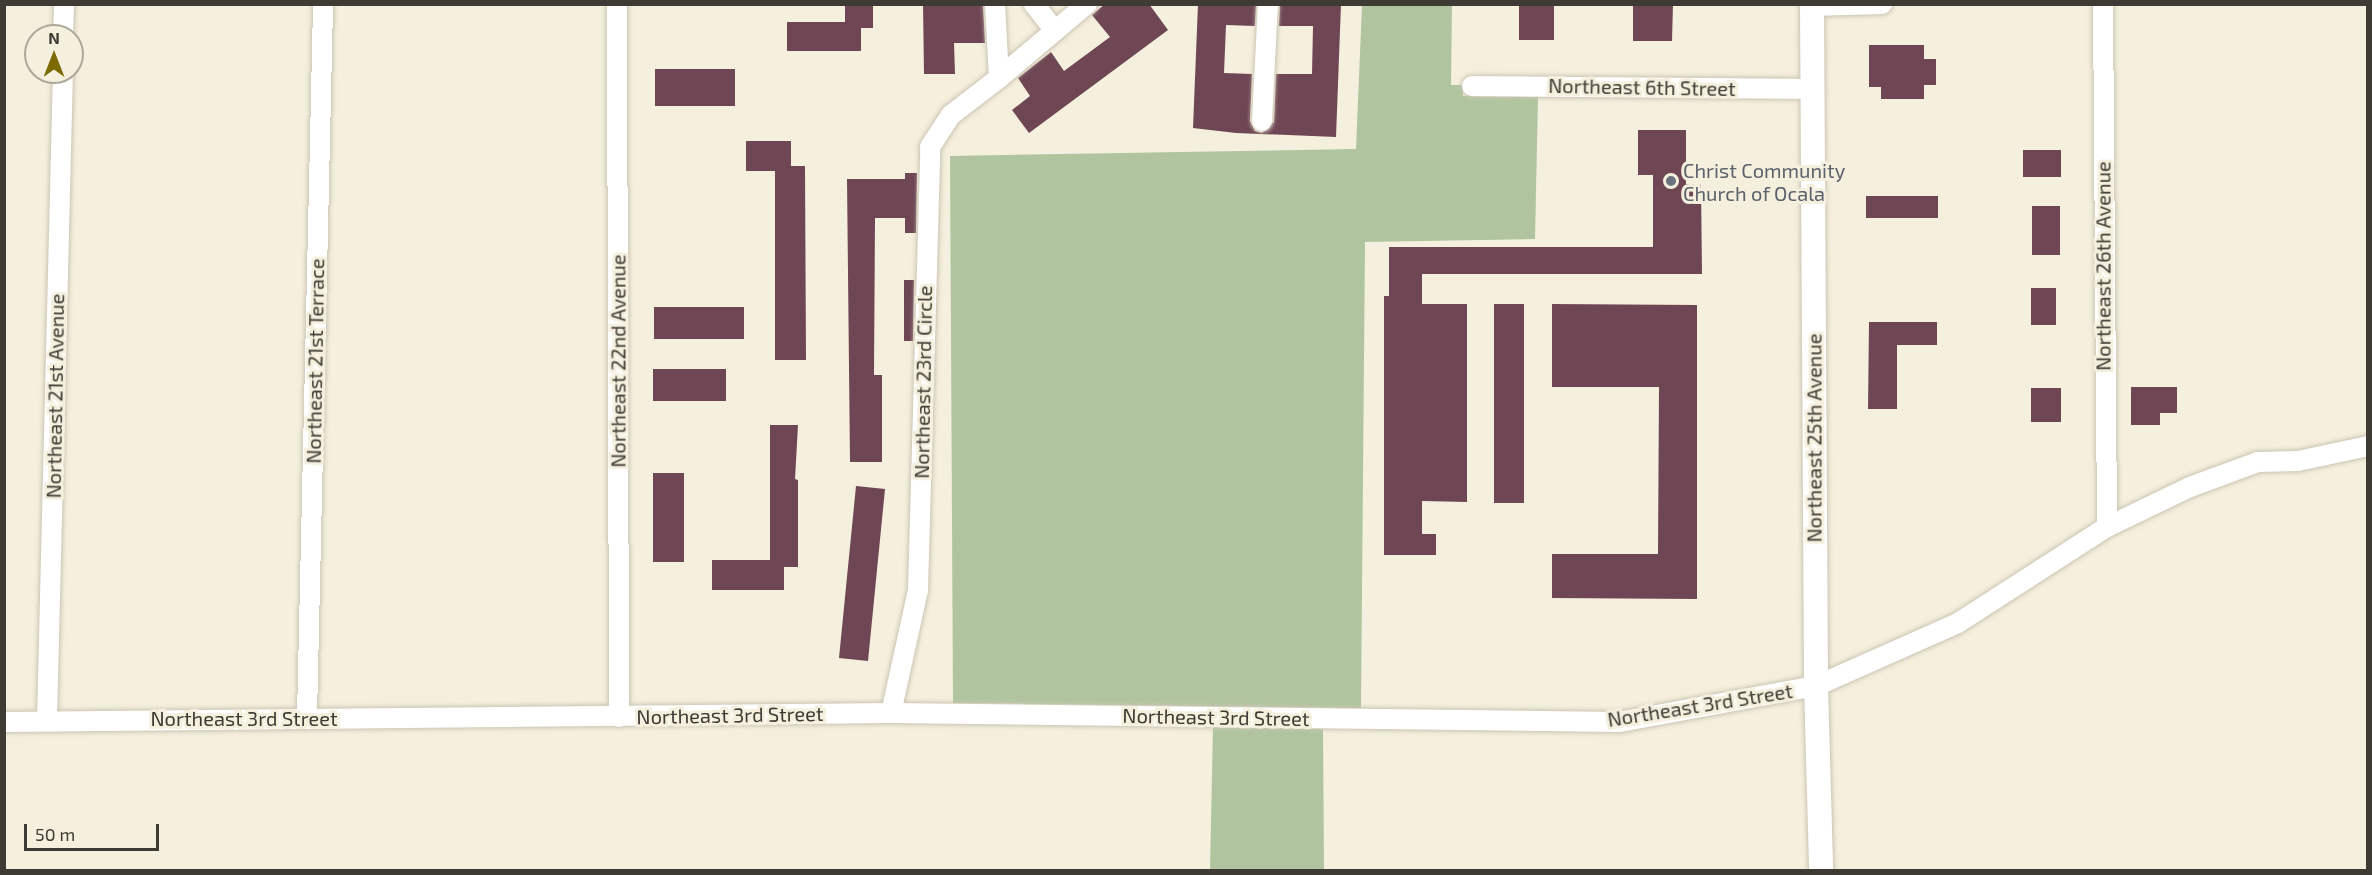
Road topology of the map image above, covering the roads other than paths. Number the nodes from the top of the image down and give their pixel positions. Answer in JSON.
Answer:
{"nodes":[{"id":1,"x":64,"y":4,"type":"edge"},
{"id":2,"x":323,"y":4,"type":"edge"},
{"id":3,"x":617,"y":4,"type":"edge"},
{"id":4,"x":995,"y":4,"type":"edge"},
{"id":5,"x":1034,"y":4,"type":"edge"},
{"id":6,"x":1087,"y":4,"type":"edge"},
{"id":7,"x":1268,"y":4,"type":"edge"},
{"id":8,"x":1882,"y":4,"type":"edge"},
{"id":9,"x":2103,"y":4,"type":"edge"},
{"id":10,"x":1812,"y":5,"type":"edge"},
{"id":11,"x":63,"y":24,"type":"edge"},
{"id":12,"x":1055,"y":31,"type":"junction"},
{"id":13,"x":999,"y":78,"type":"junction"},
{"id":14,"x":63,"y":84,"type":"edge"},
{"id":15,"x":1472,"y":86,"type":"dead end"},
{"id":16,"x":1811,"y":89,"type":"junction"},
{"id":17,"x":1262,"y":121,"type":"dead end"},
{"id":18,"x":2367,"y":446,"type":"edge"},
{"id":19,"x":2107,"y":527,"type":"junction"},
{"id":20,"x":1816,"y":686,"type":"junction"},
{"id":21,"x":891,"y":713,"type":"junction"},
{"id":22,"x":307,"y":717,"type":"junction"},
{"id":23,"x":619,"y":717,"type":"junction"},
{"id":24,"x":47,"y":720,"type":"junction"},
{"id":25,"x":4,"y":722,"type":"edge"},
{"id":26,"x":1821,"y":870,"type":"edge"}],
"edges":[{"from":1,"to":11,"type":"street"},
{"from":2,"to":22,"type":"street","name":"Northeast 21st Terrace"},
{"from":3,"to":23,"type":"street","name":"Northeast 22nd Avenue"},
{"from":4,"to":13,"type":"street"},
{"from":5,"to":12,"type":"street"},
{"from":6,"to":12,"type":"street","name":"Northeast 23rd Circle"},
{"from":7,"to":17,"type":"street"},
{"from":8,"to":10,"type":"street"},
{"from":9,"to":19,"type":"street","name":"Northeast 26th Avenue"},
{"from":10,"to":16,"type":"main road","name":"Northeast 25th Avenue"},
{"from":12,"to":13,"type":"street","name":"Northeast 23rd Circle"},
{"from":13,"to":21,"type":"street","name":"Northeast 23rd Circle"},
{"from":14,"to":24,"type":"street","name":"Northeast 21st Avenue"},
{"from":15,"to":16,"type":"street","name":"Northeast 6th Street"},
{"from":16,"to":20,"type":"main road","name":"Northeast 25th Avenue"},
{"from":18,"to":19,"type":"street","name":"Northeast 3rd Street"},
{"from":19,"to":20,"type":"street","name":"Northeast 3rd Street"},
{"from":20,"to":21,"type":"street","name":"Northeast 3rd Street"},
{"from":20,"to":26,"type":"main road","name":"Northeast 25th Avenue"},
{"from":21,"to":23,"type":"street","name":"Northeast 3rd Street"},
{"from":22,"to":23,"type":"street","name":"Northeast 3rd Street"},
{"from":22,"to":24,"type":"street","name":"Northeast 3rd Street"},
{"from":24,"to":25,"type":"street","name":"Northeast 3rd Street"}]}
